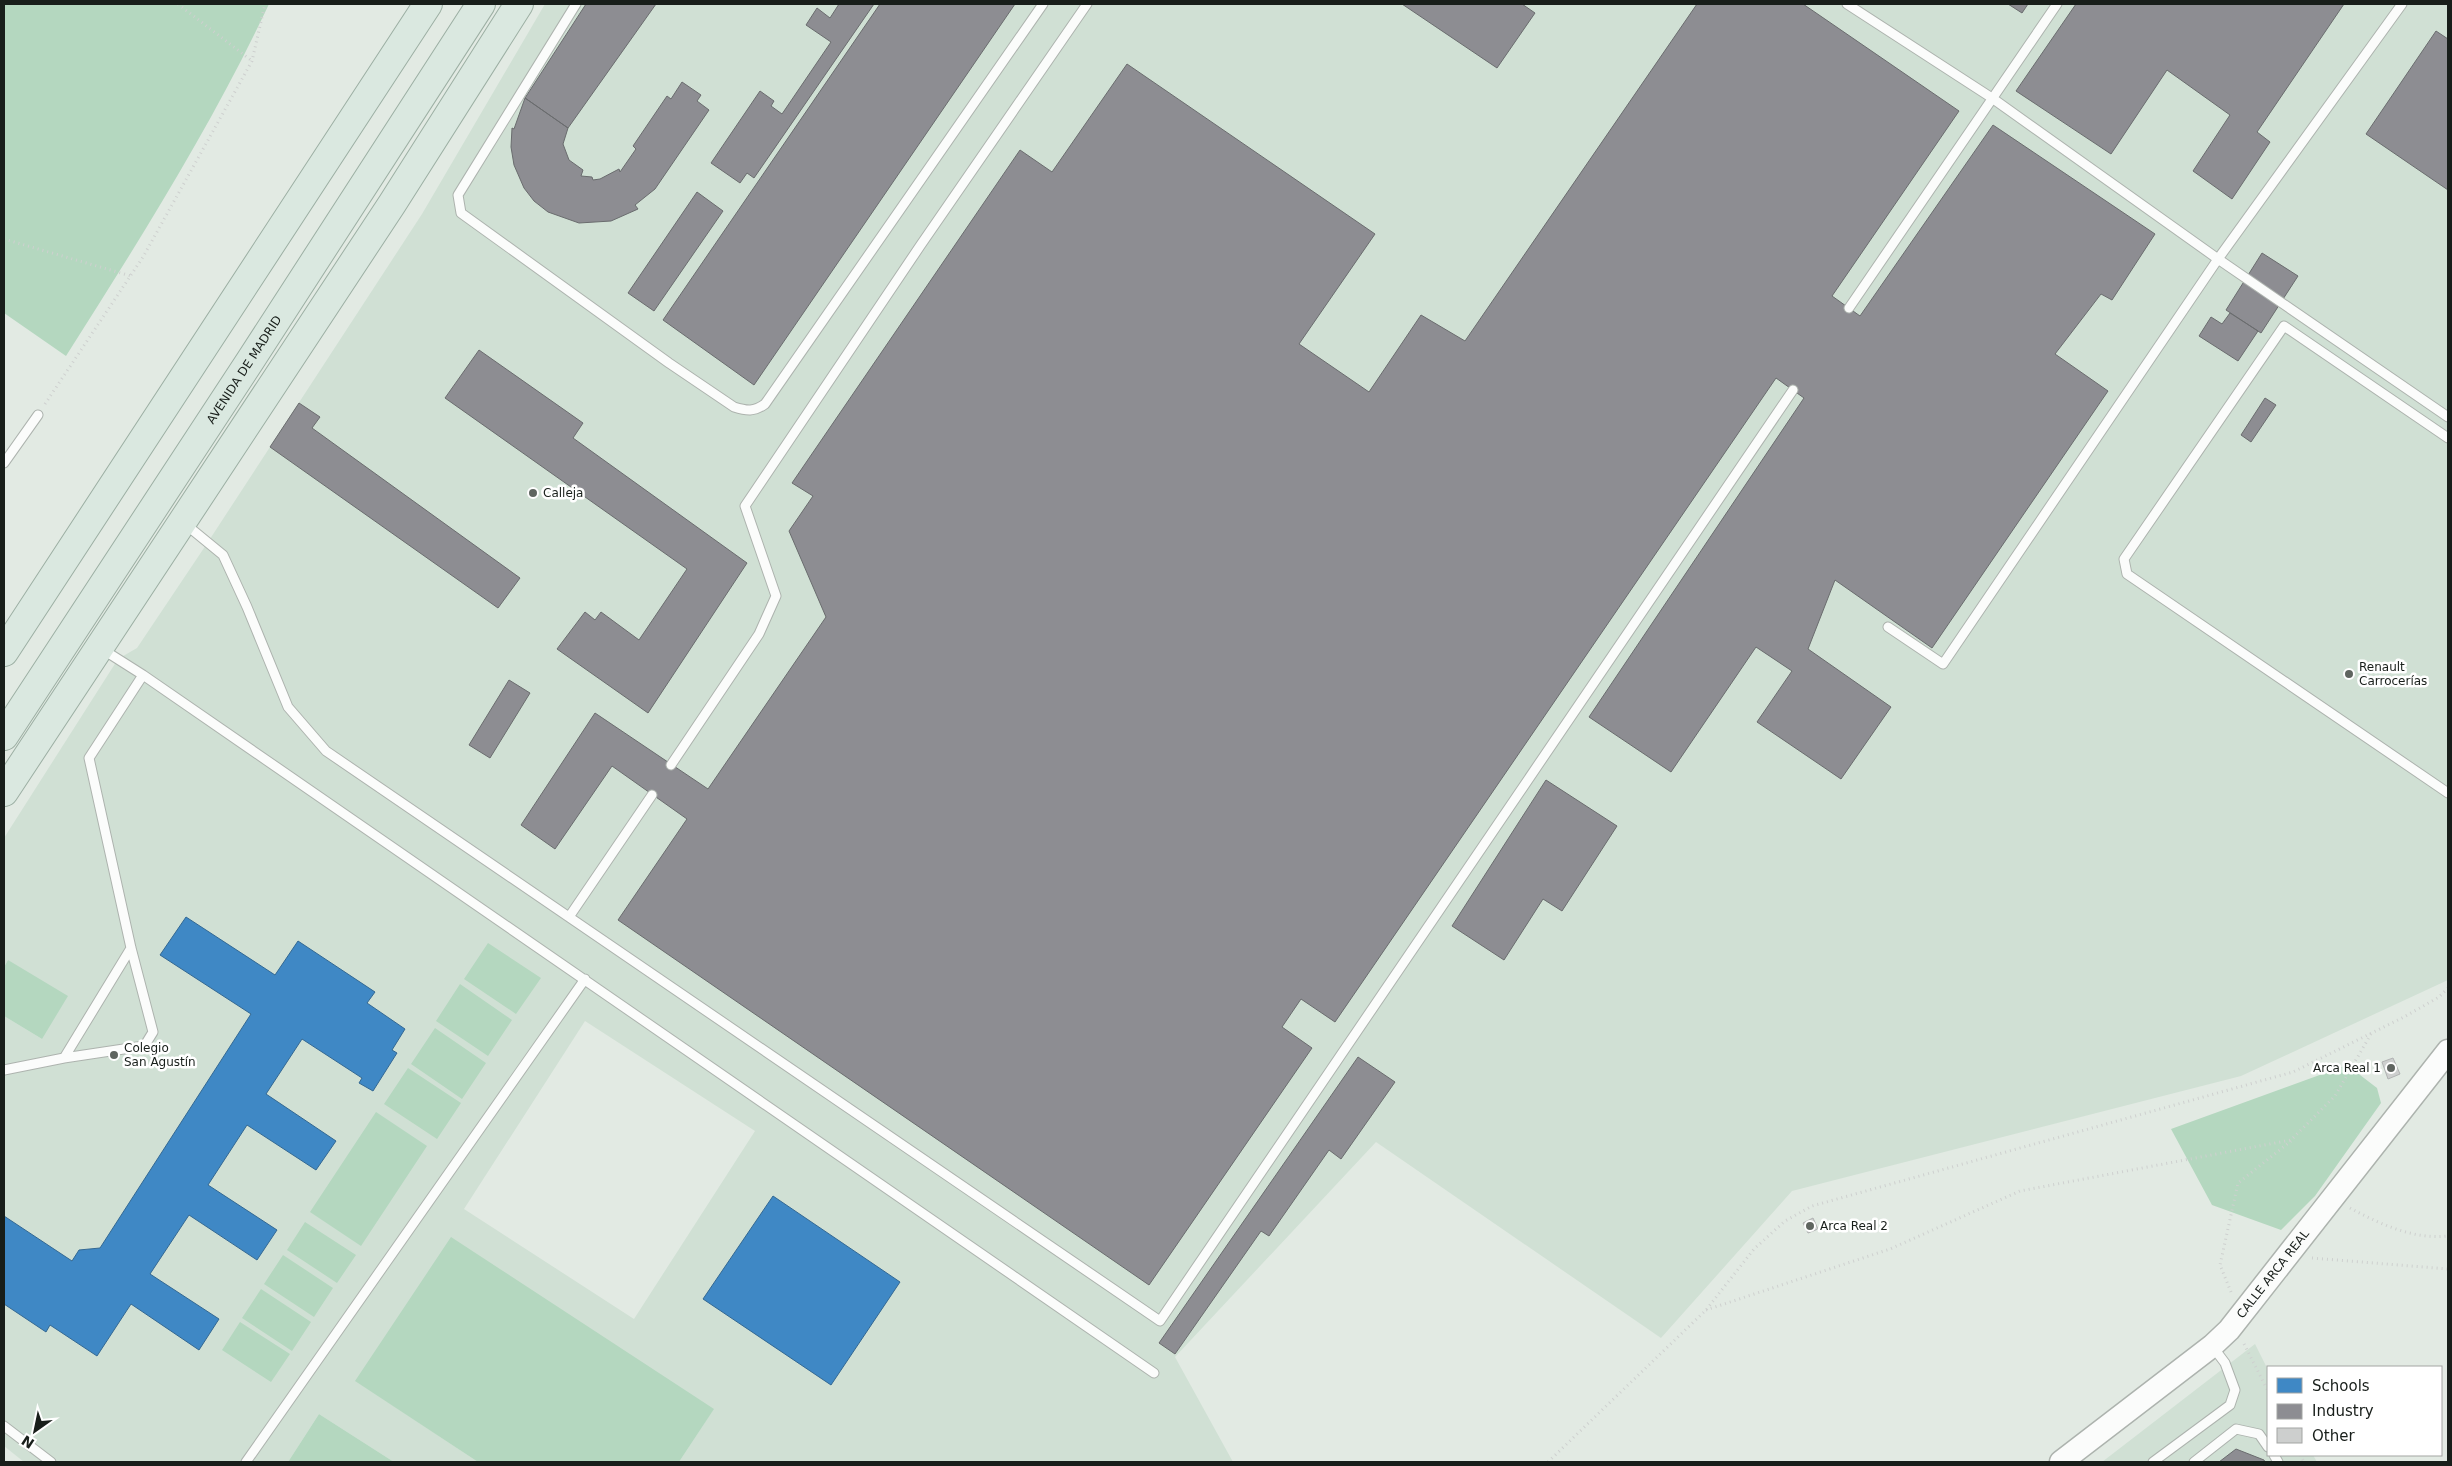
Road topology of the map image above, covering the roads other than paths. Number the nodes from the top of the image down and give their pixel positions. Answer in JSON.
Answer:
{"nodes":[{"id":1,"x":428,"y":4,"type":"edge"},
{"id":2,"x":481,"y":4,"type":"edge"},
{"id":3,"x":519,"y":4,"type":"edge"},
{"id":4,"x":576,"y":4,"type":"edge"},
{"id":5,"x":1044,"y":4,"type":"edge"},
{"id":6,"x":1087,"y":4,"type":"edge"},
{"id":7,"x":1847,"y":4,"type":"edge"},
{"id":8,"x":2056,"y":4,"type":"edge"},
{"id":9,"x":2402,"y":4,"type":"edge"},
{"id":10,"x":1992,"y":98,"type":"junction"},
{"id":11,"x":2218,"y":259,"type":"junction"},
{"id":12,"x":1849,"y":308,"type":"dead end"},
{"id":13,"x":1793,"y":390,"type":"dead end"},
{"id":14,"x":38,"y":415,"type":"road end"},
{"id":15,"x":2448,"y":417,"type":"edge"},
{"id":16,"x":2448,"y":438,"type":"edge"},
{"id":17,"x":4,"y":463,"type":"edge"},
{"id":18,"x":183,"y":522,"type":"junction"},
{"id":19,"x":1888,"y":626,"type":"dead end"},
{"id":20,"x":100,"y":648,"type":"junction"},
{"id":21,"x":4,"y":652,"type":"edge"},
{"id":22,"x":143,"y":675,"type":"junction"},
{"id":23,"x":4,"y":736,"type":"edge"},
{"id":24,"x":671,"y":765,"type":"dead end"},
{"id":25,"x":4,"y":792,"type":"edge"},
{"id":26,"x":2448,"y":793,"type":"edge"},
{"id":27,"x":652,"y":795,"type":"dead end"},
{"id":28,"x":569,"y":917,"type":"junction"},
{"id":29,"x":131,"y":948,"type":"junction"},
{"id":30,"x":585,"y":979,"type":"junction"},
{"id":31,"x":2448,"y":1051,"type":"edge"},
{"id":32,"x":64,"y":1058,"type":"junction"},
{"id":33,"x":4,"y":1070,"type":"edge"},
{"id":34,"x":2212,"y":1346,"type":"junction"},
{"id":35,"x":1154,"y":1373,"type":"dead end"},
{"id":36,"x":4,"y":1426,"type":"edge"},
{"id":37,"x":2267,"y":1446,"type":"edge"},
{"id":38,"x":51,"y":1462,"type":"edge"},
{"id":39,"x":246,"y":1462,"type":"edge"},
{"id":40,"x":2061,"y":1462,"type":"edge"},
{"id":41,"x":2153,"y":1462,"type":"edge"},
{"id":42,"x":2194,"y":1462,"type":"edge"}],
"edges":[{"from":1,"to":21,"type":"highway"},
{"from":2,"to":23,"type":"highway","name":"AVENIDA DE MADRID"},
{"from":3,"to":18,"type":"highway"},
{"from":4,"to":5,"type":"lane"},
{"from":6,"to":24,"type":"lane"},
{"from":7,"to":10,"type":"lane"},
{"from":8,"to":10,"type":"lane"},
{"from":9,"to":11,"type":"lane"},
{"from":10,"to":11,"type":"lane"},
{"from":10,"to":12,"type":"lane"},
{"from":11,"to":15,"type":"lane"},
{"from":11,"to":19,"type":"lane"},
{"from":13,"to":28,"type":"lane"},
{"from":14,"to":17,"type":"lane"},
{"from":16,"to":26,"type":"lane"},
{"from":18,"to":20,"type":"highway"},
{"from":18,"to":28,"type":"lane"},
{"from":20,"to":22,"type":"lane"},
{"from":20,"to":25,"type":"highway"},
{"from":22,"to":29,"type":"lane"},
{"from":22,"to":30,"type":"lane"},
{"from":27,"to":28,"type":"lane"},
{"from":29,"to":32,"type":"lane"},
{"from":29,"to":32,"type":"lane"},
{"from":30,"to":35,"type":"lane"},
{"from":30,"to":39,"type":"lane"},
{"from":31,"to":34,"type":"street","name":"CALLE ARCA REAL"},
{"from":32,"to":33,"type":"lane"},
{"from":34,"to":40,"type":"street","name":"CALLE ARCA REAL"},
{"from":34,"to":41,"type":"lane"},
{"from":36,"to":38,"type":"lane"},
{"from":37,"to":42,"type":"lane"}]}
